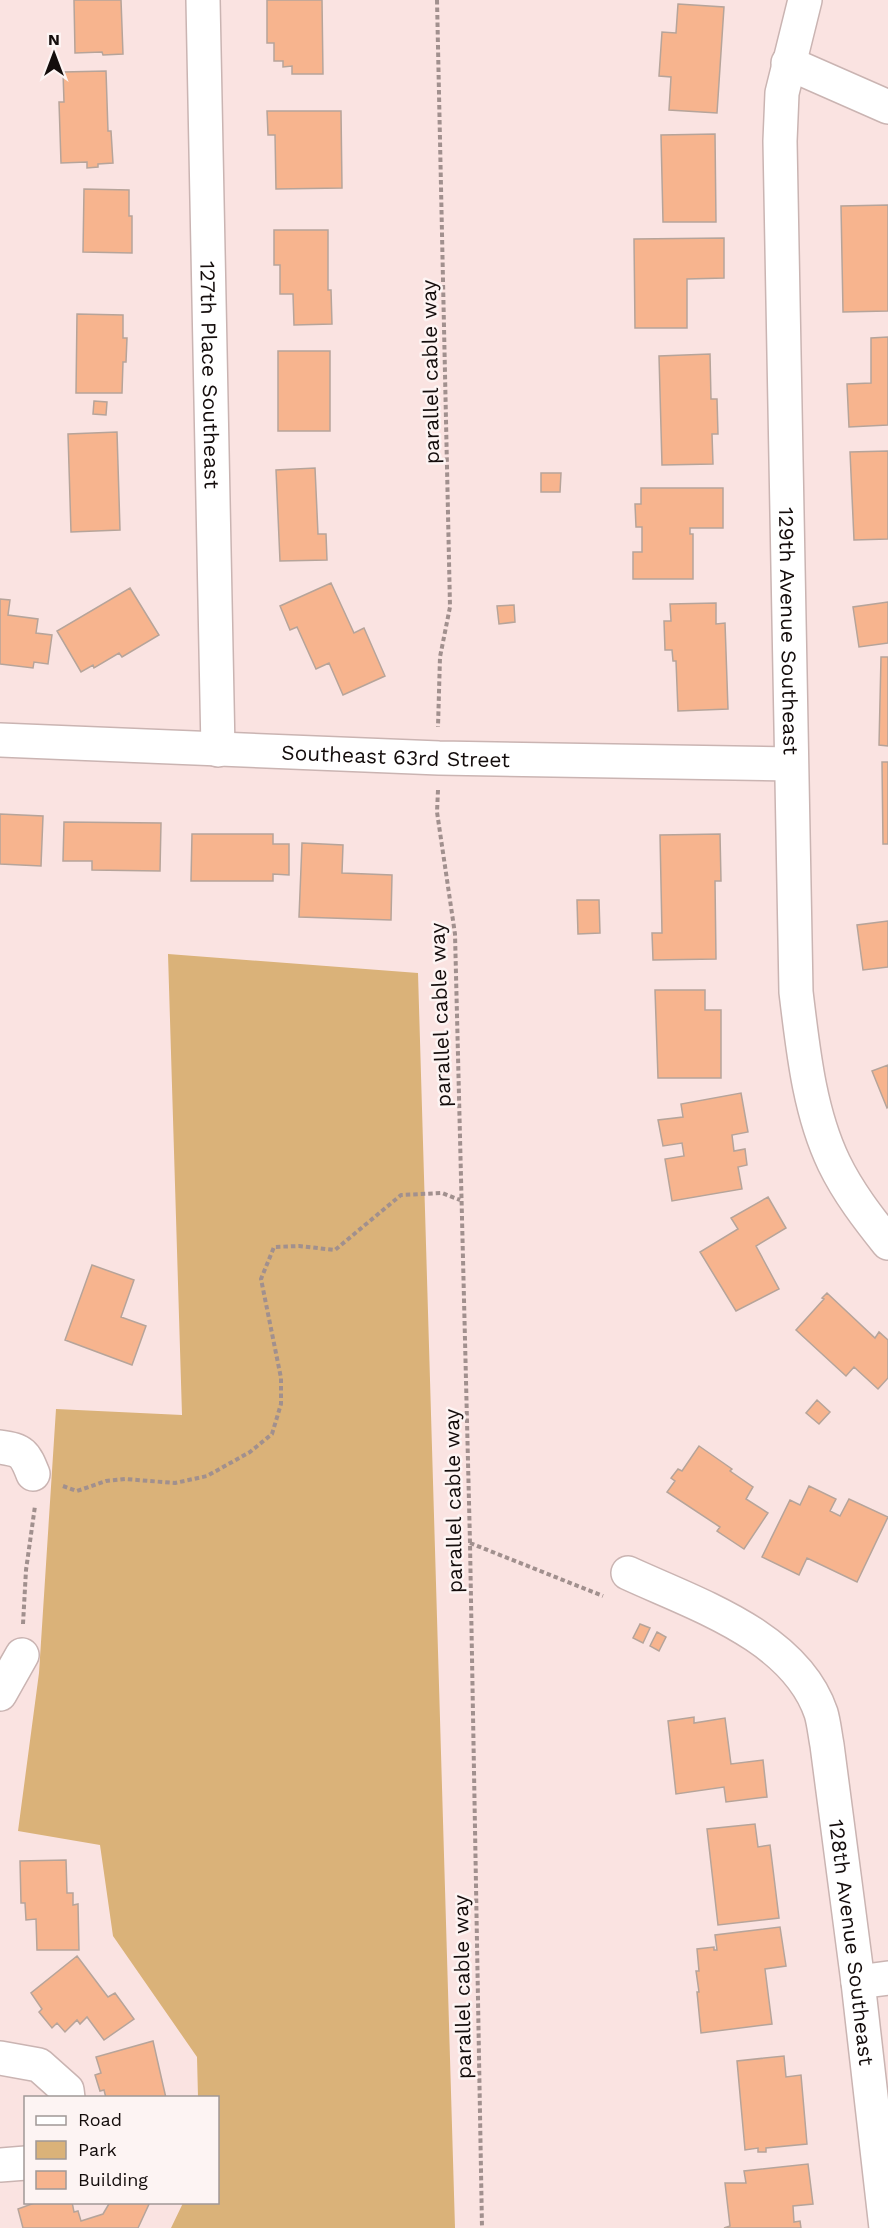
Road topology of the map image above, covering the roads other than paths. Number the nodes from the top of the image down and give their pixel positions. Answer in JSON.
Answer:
{"nodes":[{"id":1,"x":203,"y":0,"type":"edge"},
{"id":2,"x":805,"y":0,"type":"edge"},
{"id":3,"x":788,"y":63,"type":"junction"},
{"id":4,"x":888,"y":107,"type":"edge"},
{"id":5,"x":0,"y":740,"type":"edge"},
{"id":6,"x":218,"y":750,"type":"junction"},
{"id":7,"x":791,"y":764,"type":"junction"},
{"id":8,"x":888,"y":1243,"type":"edge"},
{"id":9,"x":0,"y":1447,"type":"edge"},
{"id":10,"x":34,"y":1487,"type":"road end"},
{"id":11,"x":628,"y":1573,"type":"road end"},
{"id":12,"x":22,"y":1655,"type":"road end"},
{"id":13,"x":0,"y":1694,"type":"edge"},
{"id":14,"x":873,"y":1980,"type":"edge"},
{"id":15,"x":0,"y":2058,"type":"edge"},
{"id":16,"x":68,"y":2096,"type":"edge"},
{"id":17,"x":24,"y":2163,"type":"edge"},
{"id":18,"x":0,"y":2165,"type":"edge"},
{"id":19,"x":886,"y":2228,"type":"edge"}],
"edges":[{"from":1,"to":6,"type":"street","name":"127th Place Southeast"},
{"from":2,"to":3,"type":"street","name":"129th Avenue Southeast"},
{"from":3,"to":4,"type":"street"},
{"from":3,"to":7,"type":"street","name":"129th Avenue Southeast"},
{"from":5,"to":6,"type":"street","name":"Southeast 63rd Street"},
{"from":6,"to":7,"type":"street","name":"Southeast 63rd Street"},
{"from":7,"to":8,"type":"street","name":"129th Avenue Southeast"},
{"from":9,"to":10,"type":"street"},
{"from":11,"to":14,"type":"street","name":"128th Avenue Southeast"},
{"from":12,"to":13,"type":"street"},
{"from":14,"to":19,"type":"street","name":"128th Avenue Southeast"},
{"from":15,"to":16,"type":"street"},
{"from":17,"to":18,"type":"street"}]}
